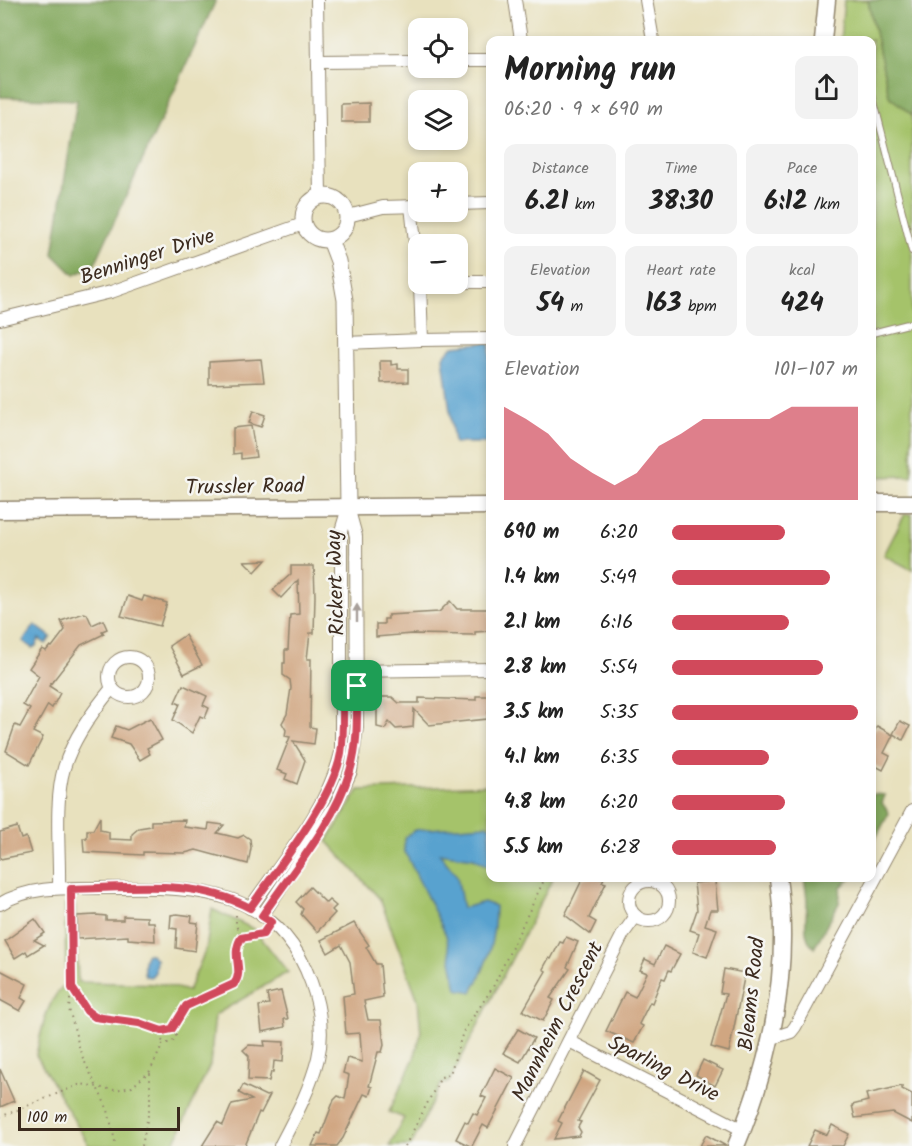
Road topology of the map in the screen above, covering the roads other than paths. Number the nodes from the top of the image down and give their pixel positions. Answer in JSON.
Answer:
{"nodes":[{"id":1,"x":317,"y":0,"type":"edge"},
{"id":2,"x":515,"y":0,"type":"edge"},
{"id":3,"x":646,"y":0,"type":"edge"},
{"id":4,"x":827,"y":0,"type":"edge"},
{"id":5,"x":520,"y":36,"type":"edge"},
{"id":6,"x":652,"y":36,"type":"edge"},
{"id":7,"x":823,"y":36,"type":"edge"},
{"id":8,"x":468,"y":60,"type":"edge"},
{"id":9,"x":486,"y":60,"type":"edge"},
{"id":10,"x":408,"y":61,"type":"edge"},
{"id":11,"x":318,"y":62,"type":"junction"},
{"id":12,"x":876,"y":110,"type":"edge"},
{"id":13,"x":320,"y":196,"type":"junction"},
{"id":14,"x":486,"y":203,"type":"edge"},
{"id":15,"x":468,"y":204,"type":"edge"},
{"id":16,"x":408,"y":206,"type":"edge"},
{"id":17,"x":348,"y":216,"type":"junction"},
{"id":18,"x":303,"y":224,"type":"junction"},
{"id":19,"x":330,"y":240,"type":"junction"},
{"id":20,"x":912,"y":251,"type":"edge"},
{"id":21,"x":468,"y":282,"type":"edge"},
{"id":22,"x":486,"y":282,"type":"edge"},
{"id":23,"x":420,"y":294,"type":"edge"},
{"id":24,"x":0,"y":319,"type":"edge"},
{"id":25,"x":912,"y":323,"type":"edge"},
{"id":26,"x":876,"y":332,"type":"edge"},
{"id":27,"x":486,"y":339,"type":"edge"},
{"id":28,"x":422,"y":340,"type":"junction"},
{"id":29,"x":345,"y":343,"type":"junction"},
{"id":30,"x":876,"y":503,"type":"edge"},
{"id":31,"x":912,"y":503,"type":"edge"},
{"id":32,"x":486,"y":506,"type":"edge"},
{"id":33,"x":348,"y":507,"type":"junction"},
{"id":34,"x":0,"y":510,"type":"edge"},
{"id":35,"x":486,"y":669,"type":"edge"},
{"id":36,"x":343,"y":670,"type":"junction"},
{"id":37,"x":357,"y":671,"type":"junction"},
{"id":38,"x":112,"y":688,"type":"dead end"},
{"id":39,"x":912,"y":811,"type":"edge"},
{"id":40,"x":876,"y":877,"type":"edge"},
{"id":41,"x":778,"y":882,"type":"edge"},
{"id":42,"x":874,"y":882,"type":"edge"},
{"id":43,"x":65,"y":889,"type":"junction"},
{"id":44,"x":0,"y":904,"type":"edge"},
{"id":45,"x":250,"y":908,"type":"junction"},
{"id":46,"x":636,"y":916,"type":"dead end"},
{"id":47,"x":267,"y":919,"type":"junction"},
{"id":48,"x":772,"y":1038,"type":"junction"},
{"id":49,"x":568,"y":1041,"type":"junction"},
{"id":50,"x":743,"y":1130,"type":"junction"},
{"id":51,"x":280,"y":1146,"type":"edge"},
{"id":52,"x":515,"y":1146,"type":"edge"},
{"id":53,"x":736,"y":1146,"type":"edge"}],
"edges":[{"from":1,"to":11,"type":"street"},
{"from":2,"to":5,"type":"street"},
{"from":3,"to":6,"type":"street"},
{"from":4,"to":7,"type":"main road"},
{"from":8,"to":9,"type":"street"},
{"from":10,"to":11,"type":"street"},
{"from":11,"to":13,"type":"street"},
{"from":12,"to":20,"type":"lane"},
{"from":13,"to":17,"type":"street"},
{"from":13,"to":18,"type":"street"},
{"from":14,"to":15,"type":"street"},
{"from":16,"to":17,"type":"street"},
{"from":17,"to":19,"type":"street"},
{"from":18,"to":19,"type":"street"},
{"from":18,"to":24,"type":"street","name":"Benninger Drive"},
{"from":19,"to":29,"type":"street"},
{"from":21,"to":22,"type":"street"},
{"from":23,"to":28,"type":"street"},
{"from":25,"to":26,"type":"lane"},
{"from":27,"to":28,"type":"street"},
{"from":28,"to":29,"type":"street"},
{"from":29,"to":33,"type":"street"},
{"from":30,"to":31,"type":"main road"},
{"from":32,"to":33,"type":"main road","name":"Trussler Road"},
{"from":33,"to":34,"type":"main road","name":"Trussler Road"},
{"from":33,"to":36,"type":"street","name":"Rickert Way"},
{"from":37,"to":33,"type":"street","name":"Rickert Way","one_way":true},
{"from":35,"to":37,"type":"street"},
{"from":36,"to":37,"type":"street"},
{"from":36,"to":45,"type":"street","name":"Rickert Way"},
{"from":37,"to":47,"type":"street","name":"Rickert Way"},
{"from":38,"to":43,"type":"street"},
{"from":39,"to":40,"type":"street"},
{"from":41,"to":48,"type":"main road","name":"Bleams Road"},
{"from":42,"to":48,"type":"street"},
{"from":43,"to":44,"type":"street"},
{"from":43,"to":45,"type":"street"},
{"from":45,"to":47,"type":"street"},
{"from":46,"to":49,"type":"street","name":"Mannheim Crescent"},
{"from":47,"to":51,"type":"street"},
{"from":48,"to":50,"type":"main road","name":"Bleams Road"},
{"from":49,"to":50,"type":"street","name":"Sparling Drive"},
{"from":49,"to":52,"type":"street","name":"Mannheim Crescent"},
{"from":50,"to":53,"type":"main road","name":"Bleams Road"}]}
